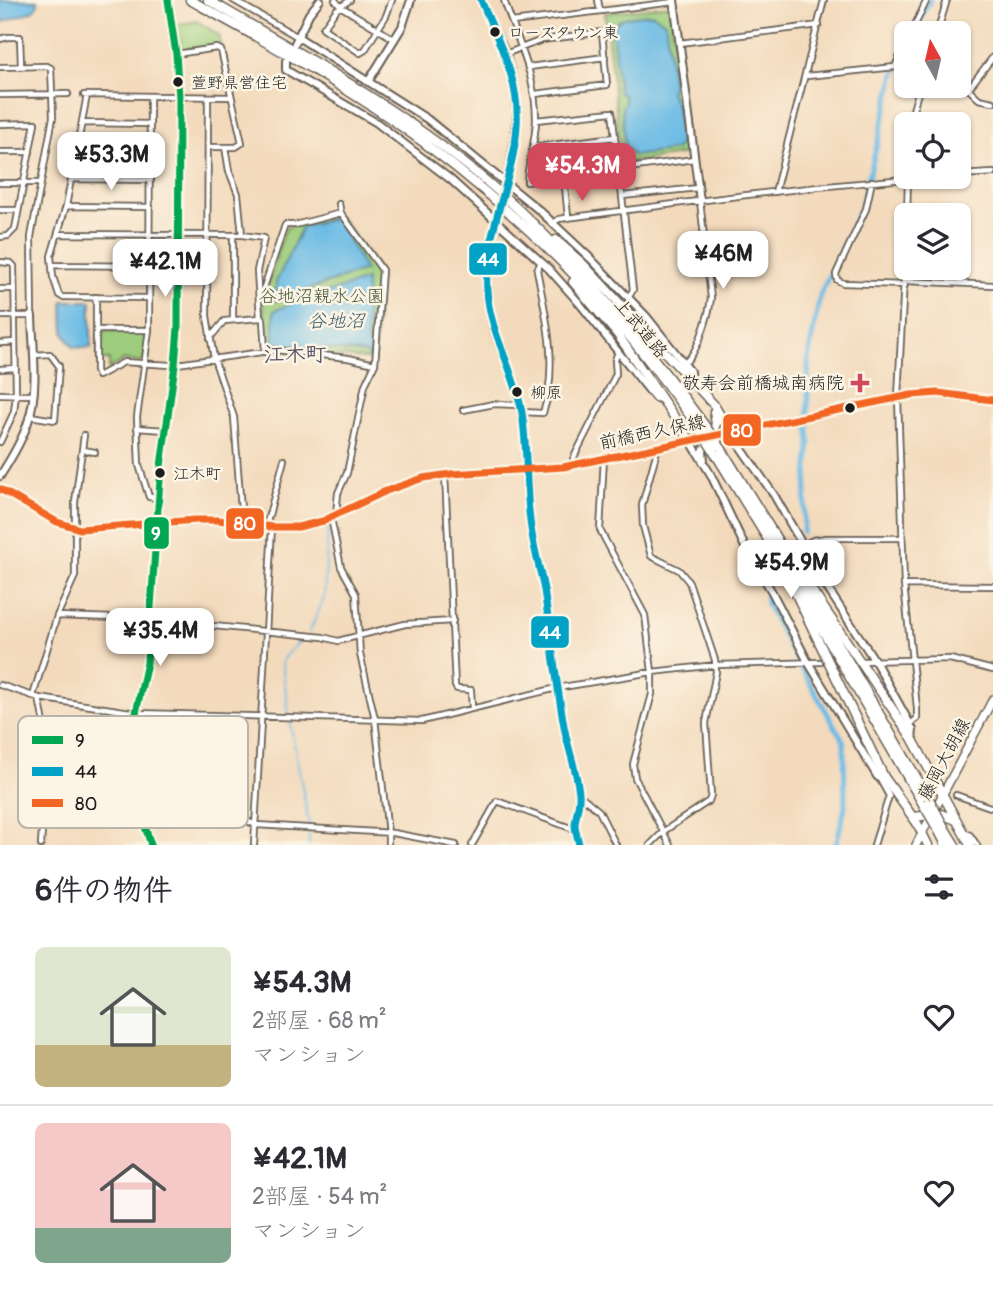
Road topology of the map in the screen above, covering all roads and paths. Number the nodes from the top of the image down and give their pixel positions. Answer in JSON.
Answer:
{"nodes":[{"id":1,"x":168,"y":0,"type":"edge"},
{"id":2,"x":190,"y":0,"type":"edge"},
{"id":3,"x":208,"y":0,"type":"edge"},
{"id":4,"x":233,"y":0,"type":"edge"},
{"id":5,"x":335,"y":0,"type":"edge"},
{"id":6,"x":350,"y":0,"type":"edge"},
{"id":7,"x":392,"y":0,"type":"edge"},
{"id":8,"x":411,"y":0,"type":"edge"},
{"id":9,"x":481,"y":0,"type":"edge"},
{"id":10,"x":503,"y":0,"type":"edge"},
{"id":11,"x":598,"y":0,"type":"edge"},
{"id":12,"x":638,"y":0,"type":"edge"},
{"id":13,"x":824,"y":0,"type":"edge"},
{"id":14,"x":927,"y":0,"type":"edge"},
{"id":15,"x":947,"y":0,"type":"edge"},
{"id":16,"x":318,"y":1,"type":"edge"},
{"id":17,"x":674,"y":1,"type":"edge"},
{"id":18,"x":340,"y":6,"type":"junction"},
{"id":19,"x":639,"y":7,"type":"junction"},
{"id":20,"x":600,"y":11,"type":"junction"},
{"id":21,"x":917,"y":21,"type":"edge"},
{"id":22,"x":941,"y":21,"type":"edge"},
{"id":23,"x":512,"y":22,"type":"junction"},
{"id":24,"x":819,"y":25,"type":"junction"},
{"id":25,"x":378,"y":29,"type":"junction"},
{"id":26,"x":394,"y":39,"type":"junction"},
{"id":27,"x":0,"y":40,"type":"edge"},
{"id":28,"x":296,"y":40,"type":"junction"},
{"id":29,"x":680,"y":43,"type":"junction"},
{"id":30,"x":523,"y":48,"type":"junction"},
{"id":31,"x":176,"y":54,"type":"junction"},
{"id":32,"x":505,"y":54,"type":"junction"},
{"id":33,"x":605,"y":57,"type":"junction"},
{"id":34,"x":993,"y":57,"type":"edge"},
{"id":35,"x":286,"y":61,"type":"dead end"},
{"id":36,"x":21,"y":66,"type":"junction"},
{"id":37,"x":894,"y":66,"type":"edge"},
{"id":38,"x":0,"y":67,"type":"edge"},
{"id":39,"x":529,"y":67,"type":"junction"},
{"id":40,"x":807,"y":76,"type":"junction"},
{"id":41,"x":368,"y":82,"type":"junction"},
{"id":42,"x":971,"y":87,"type":"edge"},
{"id":43,"x":971,"y":89,"type":"edge"},
{"id":44,"x":52,"y":94,"type":"junction"},
{"id":45,"x":68,"y":94,"type":"dead end"},
{"id":46,"x":535,"y":94,"type":"junction"},
{"id":47,"x":0,"y":95,"type":"edge"},
{"id":48,"x":150,"y":97,"type":"junction"},
{"id":49,"x":179,"y":97,"type":"junction"},
{"id":50,"x":208,"y":97,"type":"junction"},
{"id":51,"x":231,"y":97,"type":"junction"},
{"id":52,"x":993,"y":102,"type":"edge"},
{"id":53,"x":536,"y":120,"type":"junction"},
{"id":54,"x":82,"y":123,"type":"junction"},
{"id":55,"x":0,"y":124,"type":"edge"},
{"id":56,"x":150,"y":124,"type":"junction"},
{"id":57,"x":615,"y":137,"type":"junction"},
{"id":58,"x":208,"y":146,"type":"junction"},
{"id":59,"x":225,"y":147,"type":"junction"},
{"id":60,"x":535,"y":147,"type":"junction"},
{"id":61,"x":77,"y":150,"type":"junction"},
{"id":62,"x":0,"y":152,"type":"edge"},
{"id":63,"x":30,"y":152,"type":"junction"},
{"id":64,"x":148,"y":152,"type":"dead end"},
{"id":65,"x":694,"y":159,"type":"junction"},
{"id":66,"x":619,"y":168,"type":"junction"},
{"id":67,"x":993,"y":173,"type":"edge"},
{"id":68,"x":971,"y":174,"type":"edge"},
{"id":69,"x":564,"y":177,"type":"junction"},
{"id":70,"x":72,"y":179,"type":"junction"},
{"id":71,"x":894,"y":179,"type":"edge"},
{"id":72,"x":151,"y":180,"type":"junction"},
{"id":73,"x":872,"y":181,"type":"junction"},
{"id":74,"x":0,"y":183,"type":"edge"},
{"id":75,"x":24,"y":183,"type":"junction"},
{"id":76,"x":40,"y":183,"type":"junction"},
{"id":77,"x":505,"y":187,"type":"junction"},
{"id":78,"x":698,"y":188,"type":"junction"},
{"id":79,"x":775,"y":192,"type":"junction"},
{"id":80,"x":622,"y":196,"type":"junction"},
{"id":81,"x":700,"y":201,"type":"junction"},
{"id":82,"x":339,"y":204,"type":"dead end"},
{"id":83,"x":66,"y":205,"type":"junction"},
{"id":84,"x":150,"y":207,"type":"junction"},
{"id":85,"x":518,"y":209,"type":"junction"},
{"id":86,"x":0,"y":210,"type":"edge"},
{"id":87,"x":18,"y":210,"type":"junction"},
{"id":88,"x":623,"y":211,"type":"junction"},
{"id":89,"x":341,"y":213,"type":"junction"},
{"id":90,"x":498,"y":213,"type":"dead end"},
{"id":91,"x":568,"y":218,"type":"junction"},
{"id":92,"x":495,"y":222,"type":"junction"},
{"id":93,"x":519,"y":223,"type":"junction"},
{"id":94,"x":553,"y":223,"type":"junction"},
{"id":95,"x":58,"y":234,"type":"junction"},
{"id":96,"x":150,"y":235,"type":"junction"},
{"id":97,"x":178,"y":235,"type":"junction"},
{"id":98,"x":207,"y":235,"type":"junction"},
{"id":99,"x":233,"y":235,"type":"junction"},
{"id":100,"x":242,"y":235,"type":"junction"},
{"id":101,"x":0,"y":237,"type":"edge"},
{"id":102,"x":0,"y":262,"type":"edge"},
{"id":103,"x":541,"y":262,"type":"junction"},
{"id":104,"x":52,"y":265,"type":"junction"},
{"id":105,"x":150,"y":266,"type":"junction"},
{"id":106,"x":905,"y":280,"type":"edge"},
{"id":107,"x":905,"y":283,"type":"junction"},
{"id":108,"x":993,"y":285,"type":"edge"},
{"id":109,"x":0,"y":289,"type":"edge"},
{"id":110,"x":14,"y":289,"type":"junction"},
{"id":111,"x":96,"y":298,"type":"junction"},
{"id":112,"x":149,"y":298,"type":"junction"},
{"id":113,"x":628,"y":298,"type":"junction"},
{"id":114,"x":258,"y":302,"type":"junction"},
{"id":115,"x":0,"y":316,"type":"edge"},
{"id":116,"x":14,"y":316,"type":"junction"},
{"id":117,"x":32,"y":316,"type":"junction"},
{"id":118,"x":260,"y":318,"type":"junction"},
{"id":119,"x":233,"y":320,"type":"junction"},
{"id":120,"x":96,"y":330,"type":"junction"},
{"id":121,"x":149,"y":330,"type":"junction"},
{"id":122,"x":210,"y":338,"type":"junction"},
{"id":123,"x":0,"y":342,"type":"edge"},
{"id":124,"x":15,"y":342,"type":"junction"},
{"id":125,"x":265,"y":352,"type":"junction"},
{"id":126,"x":618,"y":352,"type":"junction"},
{"id":127,"x":33,"y":355,"type":"junction"},
{"id":128,"x":214,"y":359,"type":"junction"},
{"id":129,"x":684,"y":363,"type":"junction"},
{"id":130,"x":145,"y":364,"type":"junction"},
{"id":131,"x":375,"y":364,"type":"junction"},
{"id":132,"x":175,"y":365,"type":"junction"},
{"id":133,"x":0,"y":369,"type":"edge"},
{"id":134,"x":16,"y":369,"type":"junction"},
{"id":135,"x":690,"y":379,"type":"junction"},
{"id":136,"x":0,"y":394,"type":"edge"},
{"id":137,"x":16,"y":394,"type":"junction"},
{"id":138,"x":33,"y":395,"type":"junction"},
{"id":139,"x":706,"y":397,"type":"junction"},
{"id":140,"x":898,"y":397,"type":"junction"},
{"id":141,"x":661,"y":400,"type":"junction"},
{"id":142,"x":993,"y":400,"type":"edge"},
{"id":143,"x":521,"y":409,"type":"junction"},
{"id":144,"x":463,"y":410,"type":"dead end"},
{"id":145,"x":30,"y":416,"type":"junction"},
{"id":146,"x":700,"y":423,"type":"junction"},
{"id":147,"x":137,"y":428,"type":"junction"},
{"id":148,"x":165,"y":430,"type":"junction"},
{"id":149,"x":730,"y":432,"type":"junction"},
{"id":150,"x":85,"y":435,"type":"dead end"},
{"id":151,"x":709,"y":436,"type":"junction"},
{"id":152,"x":690,"y":440,"type":"junction"},
{"id":153,"x":0,"y":442,"type":"edge"},
{"id":154,"x":658,"y":446,"type":"junction"},
{"id":155,"x":717,"y":449,"type":"junction"},
{"id":156,"x":83,"y":450,"type":"junction"},
{"id":157,"x":95,"y":452,"type":"dead end"},
{"id":158,"x":604,"y":458,"type":"junction"},
{"id":159,"x":284,"y":460,"type":"dead end"},
{"id":160,"x":573,"y":465,"type":"junction"},
{"id":161,"x":528,"y":471,"type":"junction"},
{"id":162,"x":445,"y":474,"type":"junction"},
{"id":163,"x":0,"y":475,"type":"edge"},
{"id":164,"x":711,"y":475,"type":"junction"},
{"id":165,"x":0,"y":489,"type":"edge"},
{"id":166,"x":158,"y":498,"type":"junction"},
{"id":167,"x":334,"y":517,"type":"junction"},
{"id":168,"x":158,"y":522,"type":"junction"},
{"id":169,"x":242,"y":523,"type":"junction"},
{"id":170,"x":269,"y":527,"type":"junction"},
{"id":171,"x":74,"y":528,"type":"junction"},
{"id":172,"x":902,"y":538,"type":"junction"},
{"id":173,"x":803,"y":545,"type":"junction"},
{"id":174,"x":781,"y":547,"type":"junction"},
{"id":175,"x":783,"y":563,"type":"junction"},
{"id":176,"x":904,"y":585,"type":"junction"},
{"id":177,"x":993,"y":586,"type":"edge"},
{"id":178,"x":57,"y":616,"type":"junction"},
{"id":179,"x":151,"y":619,"type":"junction"},
{"id":180,"x":453,"y":621,"type":"junction"},
{"id":181,"x":266,"y":633,"type":"junction"},
{"id":182,"x":359,"y":636,"type":"junction"},
{"id":183,"x":912,"y":660,"type":"junction"},
{"id":184,"x":862,"y":661,"type":"dead end"},
{"id":185,"x":875,"y":661,"type":"junction"},
{"id":186,"x":808,"y":662,"type":"junction"},
{"id":187,"x":820,"y":662,"type":"dead end"},
{"id":188,"x":716,"y":665,"type":"junction"},
{"id":189,"x":993,"y":670,"type":"edge"},
{"id":190,"x":652,"y":672,"type":"junction"},
{"id":191,"x":0,"y":685,"type":"edge"},
{"id":192,"x":557,"y":688,"type":"junction"},
{"id":193,"x":36,"y":697,"type":"junction"},
{"id":194,"x":993,"y":700,"type":"edge"},
{"id":195,"x":472,"y":709,"type":"junction"},
{"id":196,"x":137,"y":713,"type":"junction"},
{"id":197,"x":42,"y":716,"type":"edge"},
{"id":198,"x":136,"y":716,"type":"edge"},
{"id":199,"x":261,"y":716,"type":"junction"},
{"id":200,"x":375,"y":719,"type":"junction"},
{"id":201,"x":910,"y":724,"type":"junction"},
{"id":202,"x":912,"y":738,"type":"junction"},
{"id":203,"x":882,"y":778,"type":"junction"},
{"id":204,"x":943,"y":794,"type":"junction"},
{"id":205,"x":580,"y":795,"type":"junction"},
{"id":206,"x":956,"y":795,"type":"dead end"},
{"id":207,"x":925,"y":801,"type":"junction"},
{"id":208,"x":993,"y":808,"type":"edge"},
{"id":209,"x":933,"y":814,"type":"junction"},
{"id":210,"x":914,"y":817,"type":"junction"},
{"id":211,"x":956,"y":820,"type":"junction"},
{"id":212,"x":248,"y":821,"type":"edge"},
{"id":213,"x":256,"y":825,"type":"junction"},
{"id":214,"x":146,"y":828,"type":"edge"},
{"id":215,"x":576,"y":830,"type":"junction"},
{"id":216,"x":942,"y":830,"type":"junction"},
{"id":217,"x":664,"y":831,"type":"junction"},
{"id":218,"x":388,"y":832,"type":"junction"},
{"id":219,"x":963,"y":832,"type":"junction"},
{"id":220,"x":923,"y":835,"type":"junction"},
{"id":221,"x":151,"y":845,"type":"edge"},
{"id":222,"x":254,"y":845,"type":"edge"},
{"id":223,"x":387,"y":845,"type":"edge"},
{"id":224,"x":456,"y":845,"type":"edge"},
{"id":225,"x":472,"y":845,"type":"edge"},
{"id":226,"x":579,"y":845,"type":"edge"},
{"id":227,"x":616,"y":845,"type":"edge"},
{"id":228,"x":650,"y":845,"type":"edge"},
{"id":229,"x":670,"y":845,"type":"edge"},
{"id":230,"x":874,"y":845,"type":"edge"},
{"id":231,"x":918,"y":845,"type":"edge"},
{"id":232,"x":928,"y":845,"type":"edge"},
{"id":233,"x":946,"y":845,"type":"edge"},
{"id":234,"x":955,"y":845,"type":"edge"},
{"id":235,"x":970,"y":845,"type":"edge"},
{"id":236,"x":976,"y":845,"type":"edge"}],
"edges":[{"from":1,"to":31,"type":"street"},
{"from":2,"to":93,"type":"highway","name":"上武道路"},
{"from":3,"to":85,"type":"highway","name":"上武道路"},
{"from":4,"to":28,"type":"street"},
{"from":5,"to":18,"type":"street"},
{"from":6,"to":18,"type":"street"},
{"from":7,"to":25,"type":"street"},
{"from":8,"to":26,"type":"street"},
{"from":9,"to":32,"type":"street"},
{"from":10,"to":23,"type":"street"},
{"from":11,"to":20,"type":"street"},
{"from":12,"to":19,"type":"street"},
{"from":13,"to":24,"type":"street"},
{"from":14,"to":21,"type":"street"},
{"from":15,"to":22,"type":"street"},
{"from":16,"to":28,"type":"street"},
{"from":17,"to":19,"type":"street"},
{"from":17,"to":29,"type":"street"},
{"from":18,"to":25,"type":"street"},
{"from":18,"to":25,"type":"street"},
{"from":19,"to":20,"type":"street"},
{"from":20,"to":23,"type":"street"},
{"from":23,"to":30,"type":"street"},
{"from":24,"to":29,"type":"street"},
{"from":24,"to":40,"type":"street"},
{"from":25,"to":26,"type":"street"},
{"from":26,"to":41,"type":"street"},
{"from":27,"to":36,"type":"street"},
{"from":28,"to":41,"type":"street"},
{"from":29,"to":65,"type":"street"},
{"from":30,"to":32,"type":"street"},
{"from":30,"to":33,"type":"street"},
{"from":30,"to":39,"type":"street"},
{"from":31,"to":49,"type":"street"},
{"from":31,"to":51,"type":"street"},
{"from":32,"to":77,"type":"street"},
{"from":33,"to":39,"type":"street"},
{"from":33,"to":46,"type":"street"},
{"from":34,"to":42,"type":"street"},
{"from":35,"to":92,"type":"street"},
{"from":36,"to":38,"type":"street"},
{"from":36,"to":44,"type":"street"},
{"from":37,"to":40,"type":"street"},
{"from":39,"to":46,"type":"street"},
{"from":40,"to":79,"type":"street"},
{"from":41,"to":77,"type":"street"},
{"from":43,"to":52,"type":"street"},
{"from":44,"to":45,"type":"street"},
{"from":44,"to":47,"type":"street"},
{"from":44,"to":76,"type":"street"},
{"from":46,"to":53,"type":"street"},
{"from":48,"to":49,"type":"street"},
{"from":48,"to":54,"type":"street"},
{"from":48,"to":56,"type":"street"},
{"from":49,"to":50,"type":"street"},
{"from":49,"to":97,"type":"street"},
{"from":50,"to":51,"type":"street"},
{"from":50,"to":58,"type":"street"},
{"from":51,"to":59,"type":"street"},
{"from":53,"to":57,"type":"street"},
{"from":53,"to":60,"type":"street"},
{"from":54,"to":56,"type":"street"},
{"from":54,"to":61,"type":"street"},
{"from":55,"to":63,"type":"street"},
{"from":56,"to":72,"type":"street"},
{"from":57,"to":60,"type":"street"},
{"from":57,"to":66,"type":"street"},
{"from":58,"to":59,"type":"street"},
{"from":58,"to":98,"type":"street"},
{"from":59,"to":100,"type":"street"},
{"from":60,"to":69,"type":"street"},
{"from":61,"to":64,"type":"street"},
{"from":61,"to":70,"type":"street"},
{"from":62,"to":63,"type":"street"},
{"from":63,"to":75,"type":"street"},
{"from":65,"to":66,"type":"street"},
{"from":65,"to":78,"type":"street"},
{"from":66,"to":69,"type":"street"},
{"from":66,"to":80,"type":"street"},
{"from":67,"to":68,"type":"street"},
{"from":69,"to":91,"type":"street"},
{"from":70,"to":72,"type":"street"},
{"from":70,"to":83,"type":"street"},
{"from":71,"to":73,"type":"street"},
{"from":72,"to":84,"type":"street"},
{"from":73,"to":79,"type":"street"},
{"from":73,"to":107,"type":"street"},
{"from":74,"to":75,"type":"street"},
{"from":75,"to":76,"type":"street"},
{"from":75,"to":87,"type":"street"},
{"from":76,"to":117,"type":"street"},
{"from":77,"to":94,"type":"street"},
{"from":78,"to":80,"type":"street"},
{"from":78,"to":81,"type":"street"},
{"from":79,"to":81,"type":"street"},
{"from":80,"to":88,"type":"street"},
{"from":81,"to":88,"type":"street"},
{"from":81,"to":129,"type":"street"},
{"from":82,"to":89,"type":"street"},
{"from":83,"to":84,"type":"street"},
{"from":83,"to":95,"type":"street"},
{"from":84,"to":96,"type":"street"},
{"from":85,"to":135,"type":"highway"},
{"from":85,"to":146,"type":"highway","name":"上武道路"},
{"from":86,"to":87,"type":"street"},
{"from":87,"to":101,"type":"street"},
{"from":88,"to":91,"type":"street"},
{"from":88,"to":113,"type":"street"},
{"from":89,"to":114,"type":"street"},
{"from":89,"to":131,"type":"street"},
{"from":90,"to":92,"type":"street"},
{"from":91,"to":94,"type":"street"},
{"from":92,"to":103,"type":"street"},
{"from":92,"to":143,"type":"street"},
{"from":93,"to":141,"type":"highway"},
{"from":93,"to":146,"type":"highway","name":"上武道路"},
{"from":94,"to":113,"type":"street"},
{"from":95,"to":96,"type":"street"},
{"from":95,"to":104,"type":"street"},
{"from":96,"to":97,"type":"street"},
{"from":96,"to":105,"type":"street"},
{"from":97,"to":98,"type":"street"},
{"from":97,"to":132,"type":"street"},
{"from":98,"to":99,"type":"street"},
{"from":98,"to":122,"type":"street"},
{"from":99,"to":100,"type":"street"},
{"from":99,"to":119,"type":"street"},
{"from":100,"to":114,"type":"street"},
{"from":102,"to":110,"type":"street"},
{"from":103,"to":126,"type":"street"},
{"from":103,"to":143,"type":"street"},
{"from":104,"to":105,"type":"street"},
{"from":104,"to":111,"type":"street"},
{"from":105,"to":112,"type":"street"},
{"from":106,"to":107,"type":"street"},
{"from":107,"to":108,"type":"street"},
{"from":107,"to":140,"type":"street"},
{"from":109,"to":110,"type":"street"},
{"from":110,"to":116,"type":"street"},
{"from":111,"to":112,"type":"street"},
{"from":111,"to":120,"type":"street"},
{"from":112,"to":121,"type":"street"},
{"from":113,"to":129,"type":"street"},
{"from":114,"to":118,"type":"street"},
{"from":115,"to":116,"type":"street"},
{"from":116,"to":117,"type":"street"},
{"from":116,"to":124,"type":"street"},
{"from":117,"to":127,"type":"street"},
{"from":118,"to":119,"type":"street"},
{"from":118,"to":125,"type":"street"},
{"from":119,"to":122,"type":"street"},
{"from":120,"to":121,"type":"street"},
{"from":120,"to":130,"type":"street"},
{"from":121,"to":130,"type":"street"},
{"from":122,"to":128,"type":"street"},
{"from":123,"to":124,"type":"street"},
{"from":124,"to":134,"type":"street"},
{"from":125,"to":128,"type":"street"},
{"from":125,"to":131,"type":"street"},
{"from":126,"to":141,"type":"street"},
{"from":126,"to":160,"type":"street"},
{"from":127,"to":138,"type":"street"},
{"from":127,"to":145,"type":"street"},
{"from":128,"to":132,"type":"street"},
{"from":128,"to":169,"type":"street"},
{"from":129,"to":135,"type":"street"},
{"from":130,"to":132,"type":"street"},
{"from":130,"to":147,"type":"street"},
{"from":131,"to":167,"type":"street"},
{"from":132,"to":148,"type":"street"},
{"from":133,"to":134,"type":"street"},
{"from":134,"to":137,"type":"street"},
{"from":135,"to":139,"type":"highway"},
{"from":136,"to":137,"type":"street"},
{"from":137,"to":138,"type":"street"},
{"from":137,"to":153,"type":"street"},
{"from":138,"to":145,"type":"street"},
{"from":139,"to":149,"type":"highway"},
{"from":139,"to":151,"type":"highway"},
{"from":140,"to":142,"type":"main road","name":"前橋西久保線"},
{"from":140,"to":149,"type":"main road","name":"前橋西久保線"},
{"from":140,"to":172,"type":"street"},
{"from":141,"to":152,"type":"highway"},
{"from":143,"to":144,"type":"street"},
{"from":143,"to":161,"type":"street"},
{"from":145,"to":163,"type":"street"},
{"from":146,"to":155,"type":"highway","name":"上武道路","bridge":true},
{"from":147,"to":148,"type":"street"},
{"from":147,"to":166,"type":"street"},
{"from":148,"to":166,"type":"street"},
{"from":149,"to":151,"type":"main road","name":"前橋西久保線"},
{"from":149,"to":173,"type":"street"},
{"from":150,"to":156,"type":"street"},
{"from":151,"to":152,"type":"main road","name":"前橋西久保線"},
{"from":151,"to":164,"type":"street"},
{"from":152,"to":154,"type":"main road","name":"前橋西久保線"},
{"from":152,"to":164,"type":"street"},
{"from":154,"to":158,"type":"main road","name":"前橋西久保線"},
{"from":154,"to":188,"type":"street"},
{"from":155,"to":174,"type":"highway","name":"上武道路"},
{"from":155,"to":175,"type":"highway","name":"上武道路"},
{"from":156,"to":157,"type":"street"},
{"from":156,"to":171,"type":"street"},
{"from":158,"to":160,"type":"main road","name":"前橋西久保線"},
{"from":158,"to":190,"type":"street"},
{"from":159,"to":170,"type":"street"},
{"from":160,"to":161,"type":"main road","name":"前橋西久保線"},
{"from":161,"to":162,"type":"main road","name":"前橋西久保線"},
{"from":161,"to":192,"type":"street"},
{"from":162,"to":167,"type":"main road","name":"前橋西久保線"},
{"from":162,"to":180,"type":"street"},
{"from":164,"to":186,"type":"street"},
{"from":165,"to":171,"type":"main road","name":"前橋西久保線"},
{"from":166,"to":168,"type":"street"},
{"from":167,"to":170,"type":"main road","name":"前橋西久保線"},
{"from":167,"to":182,"type":"street"},
{"from":168,"to":169,"type":"main road","name":"前橋西久保線"},
{"from":168,"to":171,"type":"main road","name":"前橋西久保線"},
{"from":168,"to":179,"type":"street"},
{"from":169,"to":170,"type":"main road","name":"前橋西久保線"},
{"from":170,"to":181,"type":"street"},
{"from":171,"to":178,"type":"street"},
{"from":172,"to":173,"type":"street"},
{"from":172,"to":176,"type":"street"},
{"from":173,"to":185,"type":"street"},
{"from":174,"to":202,"type":"highway"},
{"from":174,"to":207,"type":"highway","name":"上武道路"},
{"from":175,"to":203,"type":"highway"},
{"from":175,"to":207,"type":"highway","name":"上武道路"},
{"from":176,"to":177,"type":"street"},
{"from":176,"to":183,"type":"street"},
{"from":178,"to":179,"type":"street"},
{"from":178,"to":193,"type":"street"},
{"from":179,"to":181,"type":"street"},
{"from":179,"to":196,"type":"street"},
{"from":180,"to":182,"type":"street"},
{"from":180,"to":195,"type":"street"},
{"from":181,"to":182,"type":"street"},
{"from":181,"to":199,"type":"street"},
{"from":182,"to":200,"type":"street"},
{"from":183,"to":185,"type":"street"},
{"from":183,"to":189,"type":"street"},
{"from":183,"to":201,"type":"street"},
{"from":184,"to":185,"type":"street"},
{"from":185,"to":201,"type":"street"},
{"from":186,"to":187,"type":"street"},
{"from":186,"to":188,"type":"street"},
{"from":186,"to":203,"type":"street"},
{"from":188,"to":190,"type":"street"},
{"from":188,"to":217,"type":"street"},
{"from":190,"to":192,"type":"street"},
{"from":190,"to":217,"type":"street"},
{"from":191,"to":193,"type":"street"},
{"from":192,"to":195,"type":"street"},
{"from":192,"to":205,"type":"street"},
{"from":193,"to":196,"type":"street"},
{"from":193,"to":197,"type":"street"},
{"from":194,"to":204,"type":"main road","name":"藤岡大胡線"},
{"from":195,"to":200,"type":"street"},
{"from":196,"to":198,"type":"street"},
{"from":196,"to":199,"type":"street"},
{"from":199,"to":200,"type":"street"},
{"from":199,"to":213,"type":"street"},
{"from":200,"to":218,"type":"street"},
{"from":201,"to":202,"type":"street"},
{"from":202,"to":204,"type":"highway"},
{"from":203,"to":210,"type":"highway"},
{"from":203,"to":230,"type":"street"},
{"from":204,"to":209,"type":"main road","name":"藤岡大胡線"},
{"from":204,"to":211,"type":"highway"},
{"from":205,"to":215,"type":"street"},
{"from":205,"to":227,"type":"street"},
{"from":206,"to":208,"type":"street"},
{"from":207,"to":216,"type":"highway","name":"上武道路","bridge":true},
{"from":209,"to":210,"type":"highway"},
{"from":209,"to":211,"type":"highway"},
{"from":209,"to":220,"type":"main road","name":"藤岡大胡線"},
{"from":210,"to":220,"type":"highway"},
{"from":211,"to":219,"type":"highway"},
{"from":212,"to":213,"type":"street"},
{"from":213,"to":218,"type":"street"},
{"from":213,"to":222,"type":"street"},
{"from":214,"to":221,"type":"street"},
{"from":215,"to":225,"type":"street"},
{"from":215,"to":226,"type":"street"},
{"from":216,"to":233,"type":"highway","name":"上武道路"},
{"from":216,"to":234,"type":"highway","name":"上武道路"},
{"from":217,"to":228,"type":"street"},
{"from":217,"to":229,"type":"street"},
{"from":218,"to":223,"type":"street"},
{"from":218,"to":224,"type":"street"},
{"from":219,"to":235,"type":"highway"},
{"from":219,"to":236,"type":"street"},
{"from":220,"to":231,"type":"main road","name":"藤岡大胡線"},
{"from":220,"to":232,"type":"highway"}]}
